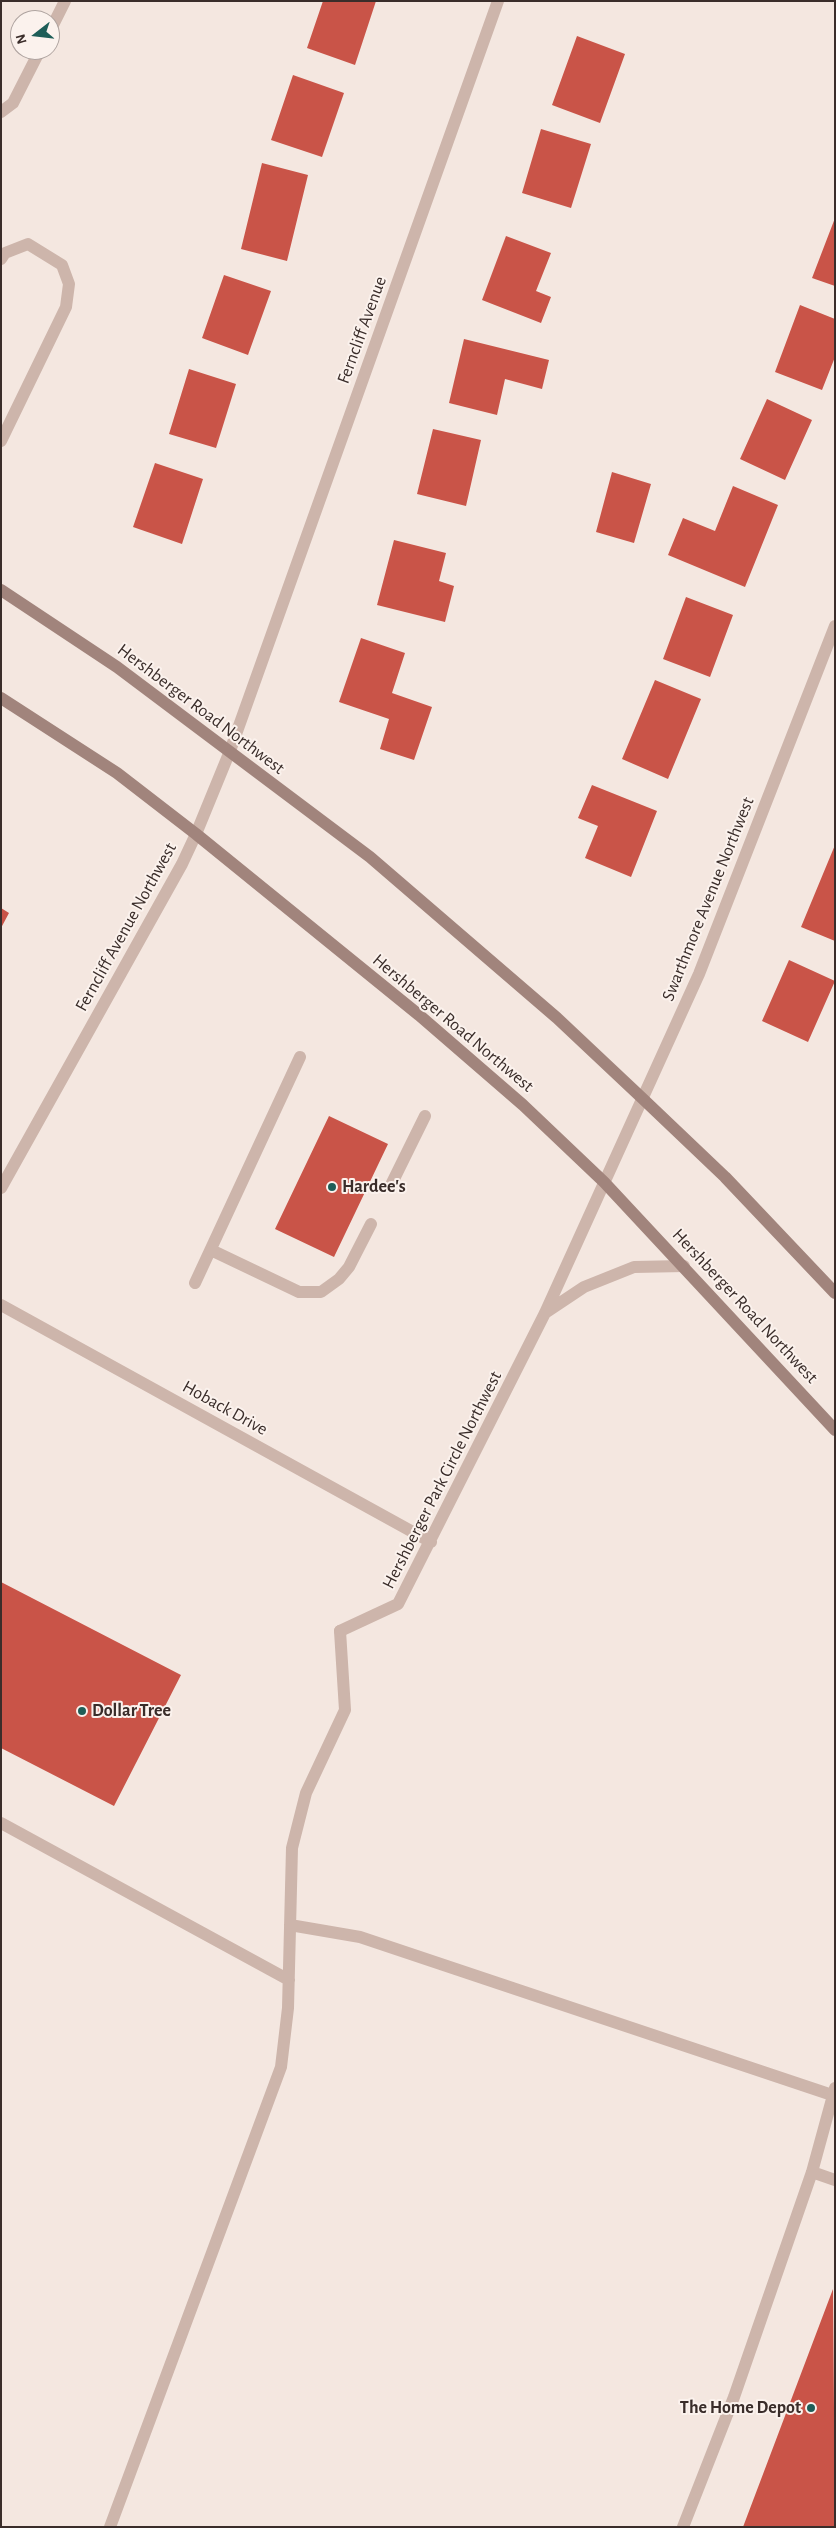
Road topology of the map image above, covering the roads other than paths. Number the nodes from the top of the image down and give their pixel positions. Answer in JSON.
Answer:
{"nodes":[{"id":1,"x":498,"y":1,"type":"edge"},
{"id":2,"x":35,"y":60,"type":"edge"},
{"id":3,"x":1,"y":112,"type":"edge"},
{"id":4,"x":1,"y":259,"type":"edge"},
{"id":5,"x":1,"y":441,"type":"edge"},
{"id":6,"x":1,"y":590,"type":"edge"},
{"id":7,"x":835,"y":626,"type":"edge"},
{"id":8,"x":258,"y":671,"type":"joint"},
{"id":9,"x":1,"y":698,"type":"edge"},
{"id":10,"x":230,"y":751,"type":"junction"},
{"id":11,"x":196,"y":834,"type":"junction"},
{"id":12,"x":300,"y":1057,"type":"dead end"},
{"id":13,"x":642,"y":1098,"type":"junction"},
{"id":14,"x":426,"y":1116,"type":"dead end"},
{"id":15,"x":604,"y":1182,"type":"junction"},
{"id":16,"x":390,"y":1187,"type":"dead end"},
{"id":17,"x":1,"y":1188,"type":"edge"},
{"id":18,"x":372,"y":1224,"type":"dead end"},
{"id":19,"x":211,"y":1250,"type":"junction"},
{"id":20,"x":684,"y":1266,"type":"junction"},
{"id":21,"x":195,"y":1283,"type":"dead end"},
{"id":22,"x":835,"y":1293,"type":"edge"},
{"id":23,"x":1,"y":1306,"type":"edge"},
{"id":24,"x":545,"y":1313,"type":"junction"},
{"id":25,"x":835,"y":1430,"type":"edge"},
{"id":26,"x":431,"y":1542,"type":"junction"},
{"id":27,"x":1,"y":1823,"type":"edge"},
{"id":28,"x":290,"y":1925,"type":"junction"},
{"id":29,"x":288,"y":1980,"type":"junction"},
{"id":30,"x":833,"y":2092,"type":"edge"},
{"id":31,"x":812,"y":2172,"type":"junction"},
{"id":32,"x":835,"y":2180,"type":"edge"},
{"id":33,"x":110,"y":2527,"type":"edge"},
{"id":34,"x":683,"y":2527,"type":"edge"}],
"edges":[{"from":1,"to":8,"type":"street","name":"Ferncliff Avenue"},
{"from":2,"to":3,"type":"street"},
{"from":4,"to":5,"type":"street"},
{"from":6,"to":10,"type":"main road","name":"Hershberger Road Northwest"},
{"from":7,"to":13,"type":"street","name":"Swarthmore Avenue Northwest"},
{"from":8,"to":10,"type":"street","name":"Ferncliff Avenue Northwest"},
{"from":9,"to":11,"type":"main road","name":"Hershberger Road Northwest"},
{"from":10,"to":11,"type":"street","name":"Ferncliff Avenue Northwest"},
{"from":10,"to":13,"type":"main road","name":"Hershberger Road Northwest"},
{"from":11,"to":15,"type":"main road","name":"Hershberger Road Northwest"},
{"from":11,"to":17,"type":"street","name":"Ferncliff Avenue Northwest"},
{"from":12,"to":19,"type":"street"},
{"from":13,"to":15,"type":"street","name":"Swarthmore Avenue Northwest"},
{"from":13,"to":22,"type":"main road","name":"Hershberger Road Northwest"},
{"from":14,"to":16,"type":"street"},
{"from":15,"to":20,"type":"main road","name":"Hershberger Road Northwest"},
{"from":15,"to":24,"type":"street","name":"Hershberger Park Circle Northwest"},
{"from":18,"to":19,"type":"street"},
{"from":19,"to":21,"type":"street"},
{"from":20,"to":24,"type":"street","name":"Hershberger Park Circle Northwest"},
{"from":20,"to":25,"type":"main road","name":"Hershberger Road Northwest"},
{"from":23,"to":26,"type":"street","name":"Hoback Drive"},
{"from":24,"to":26,"type":"street","name":"Hershberger Park Circle Northwest"},
{"from":26,"to":28,"type":"street","name":"Hershberger Park Circle Northwest"},
{"from":27,"to":29,"type":"street"},
{"from":28,"to":29,"type":"street"},
{"from":28,"to":30,"type":"street"},
{"from":29,"to":33,"type":"street"},
{"from":30,"to":31,"type":"street"},
{"from":31,"to":32,"type":"street"},
{"from":31,"to":34,"type":"street"}]}
